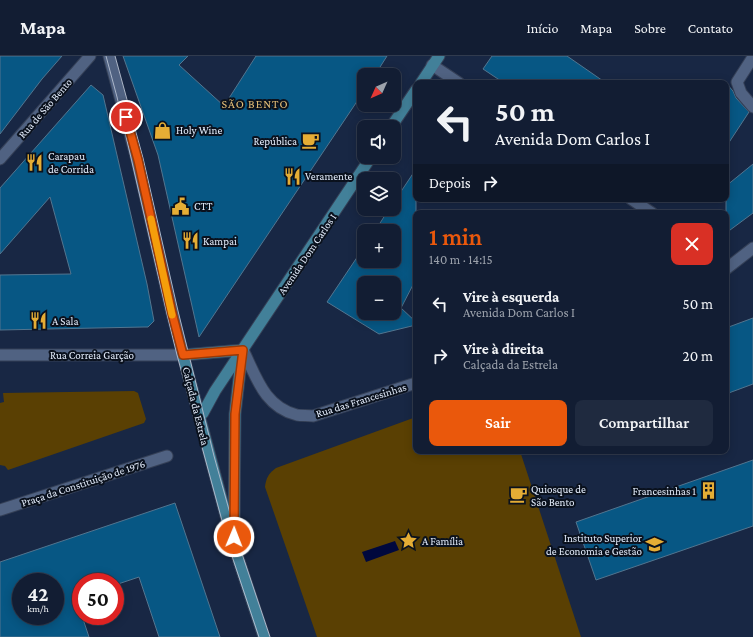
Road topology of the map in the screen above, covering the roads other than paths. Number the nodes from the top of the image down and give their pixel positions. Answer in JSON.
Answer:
{"nodes":[{"id":1,"x":90,"y":56,"type":"edge"},
{"id":2,"x":109,"y":56,"type":"edge"},
{"id":3,"x":753,"y":57,"type":"edge"},
{"id":4,"x":435,"y":61,"type":"edge"},
{"id":5,"x":423,"y":80,"type":"edge"},
{"id":6,"x":456,"y":80,"type":"edge"},
{"id":7,"x":413,"y":94,"type":"edge"},
{"id":8,"x":753,"y":108,"type":"edge"},
{"id":9,"x":396,"y":120,"type":"edge"},
{"id":10,"x":0,"y":159,"type":"edge"},
{"id":11,"x":366,"y":164,"type":"edge"},
{"id":12,"x":636,"y":202,"type":"edge"},
{"id":13,"x":648,"y":210,"type":"edge"},
{"id":14,"x":753,"y":248,"type":"edge"},
{"id":15,"x":729,"y":267,"type":"edge"},
{"id":16,"x":243,"y":350,"type":"junction"},
{"id":17,"x":0,"y":355,"type":"edge"},
{"id":18,"x":183,"y":355,"type":"junction"},
{"id":19,"x":413,"y":384,"type":"edge"},
{"id":20,"x":199,"y":417,"type":"junction"},
{"id":21,"x":167,"y":456,"type":"dead end"},
{"id":22,"x":0,"y":510,"type":"edge"},
{"id":23,"x":234,"y":546,"type":"junction"},
{"id":24,"x":264,"y":637,"type":"edge"}],
"edges":[{"from":1,"to":10,"type":"street","name":"Rua de São Bento"},
{"from":2,"to":18,"type":"street","name":"Calçada da Estrela"},
{"from":3,"to":8,"type":"street"},
{"from":4,"to":5,"type":"main road"},
{"from":4,"to":6,"type":"street"},
{"from":7,"to":9,"type":"main road"},
{"from":11,"to":16,"type":"main road","name":"Avenida Dom Carlos I"},
{"from":12,"to":13,"type":"street"},
{"from":14,"to":15,"type":"street"},
{"from":16,"to":18,"type":"main road"},
{"from":16,"to":19,"type":"street","name":"Rua das Francesinhas"},
{"from":16,"to":20,"type":"main road","name":"Avenida Dom Carlos I"},
{"from":16,"to":23,"type":"main road","name":"Avenida Dom Carlos I"},
{"from":17,"to":18,"type":"street","name":"Rua Correia Garção"},
{"from":18,"to":20,"type":"main road","name":"Calçada da Estrela"},
{"from":20,"to":23,"type":"main road","name":"Calçada da Estrela"},
{"from":21,"to":22,"type":"street","name":"Praça da Constituição de 1976"},
{"from":23,"to":24,"type":"main road","name":"Calçada da Estrela"}]}
